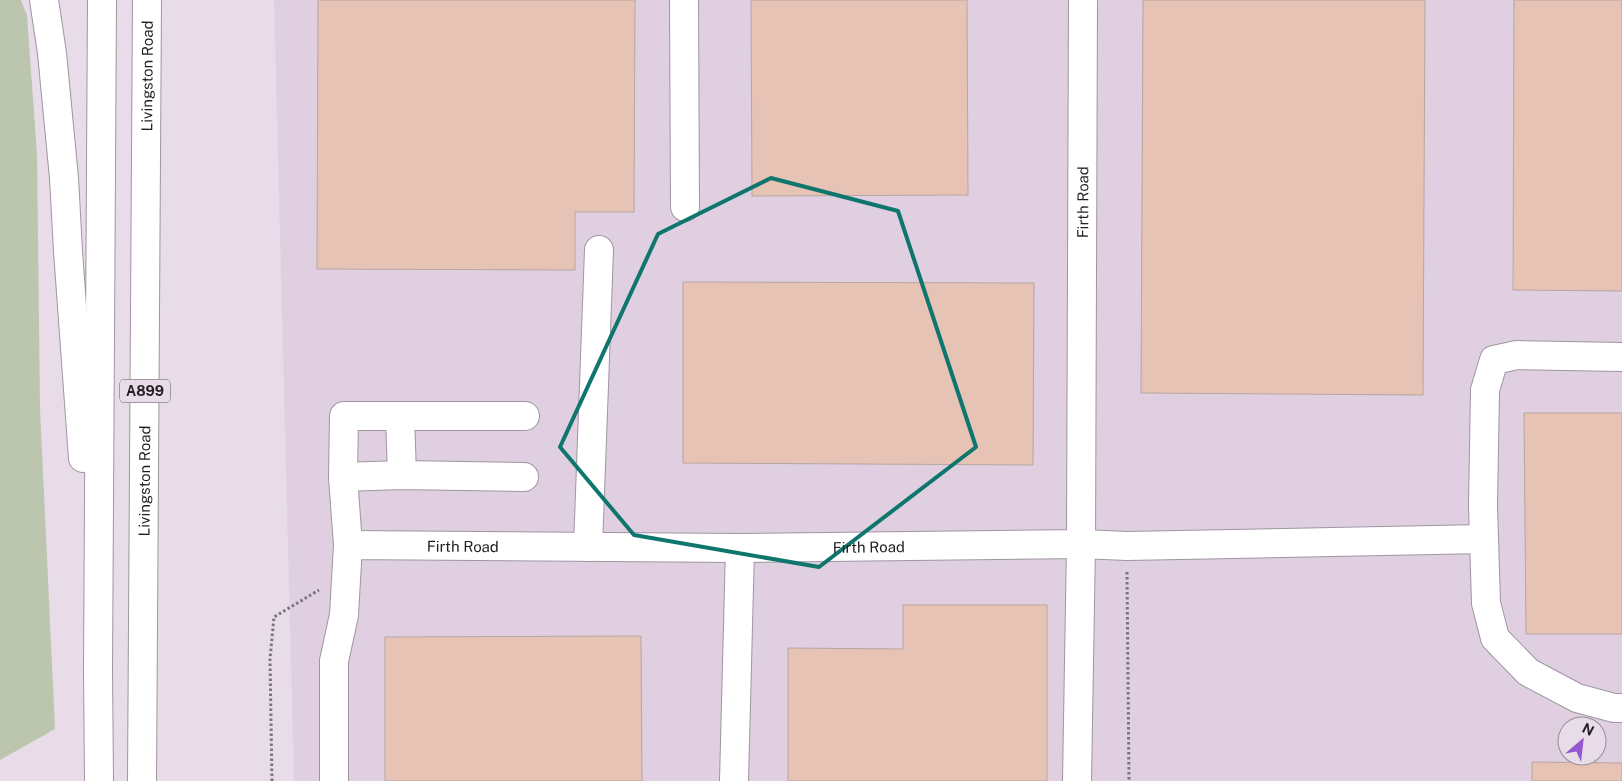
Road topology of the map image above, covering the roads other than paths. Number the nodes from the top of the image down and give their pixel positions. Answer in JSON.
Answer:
{"nodes":[{"id":1,"x":44,"y":0,"type":"edge"},
{"id":2,"x":102,"y":0,"type":"edge"},
{"id":3,"x":148,"y":0,"type":"edge"},
{"id":4,"x":684,"y":0,"type":"edge"},
{"id":5,"x":1083,"y":0,"type":"edge"},
{"id":6,"x":685,"y":207,"type":"dead end"},
{"id":7,"x":599,"y":250,"type":"dead end"},
{"id":8,"x":1622,"y":357,"type":"edge"},
{"id":9,"x":400,"y":416,"type":"junction"},
{"id":10,"x":525,"y":416,"type":"dead end"},
{"id":11,"x":402,"y":475,"type":"junction"},
{"id":12,"x":343,"y":477,"type":"junction"},
{"id":13,"x":524,"y":477,"type":"dead end"},
{"id":14,"x":1484,"y":539,"type":"junction"},
{"id":15,"x":1081,"y":544,"type":"junction"},
{"id":16,"x":348,"y":545,"type":"junction"},
{"id":17,"x":588,"y":547,"type":"junction"},
{"id":18,"x":740,"y":548,"type":"junction"},
{"id":19,"x":98,"y":669,"type":"junction"},
{"id":20,"x":1622,"y":708,"type":"edge"},
{"id":21,"x":99,"y":781,"type":"edge"},
{"id":22,"x":142,"y":781,"type":"edge"},
{"id":23,"x":334,"y":781,"type":"edge"},
{"id":24,"x":734,"y":781,"type":"edge"},
{"id":25,"x":1077,"y":781,"type":"edge"}],
"edges":[{"from":1,"to":19,"type":"main road"},
{"from":2,"to":19,"type":"main road","number":"A899"},
{"from":3,"to":22,"type":"main road","name":"Livingston Road","number":"A899"},
{"from":4,"to":6,"type":"main road"},
{"from":5,"to":15,"type":"main road","name":"Firth Road"},
{"from":7,"to":17,"type":"main road"},
{"from":8,"to":14,"type":"main road"},
{"from":9,"to":10,"type":"main road"},
{"from":9,"to":11,"type":"main road"},
{"from":9,"to":12,"type":"main road"},
{"from":11,"to":12,"type":"main road"},
{"from":11,"to":13,"type":"main road"},
{"from":12,"to":16,"type":"main road"},
{"from":14,"to":15,"type":"main road"},
{"from":14,"to":20,"type":"main road"},
{"from":15,"to":18,"type":"main road","name":"Firth Road"},
{"from":15,"to":25,"type":"main road"},
{"from":16,"to":17,"type":"main road","name":"Firth Road"},
{"from":16,"to":23,"type":"main road"},
{"from":17,"to":18,"type":"main road","name":"Firth Road"},
{"from":18,"to":24,"type":"main road"},
{"from":19,"to":21,"type":"main road","number":"A899"}]}
